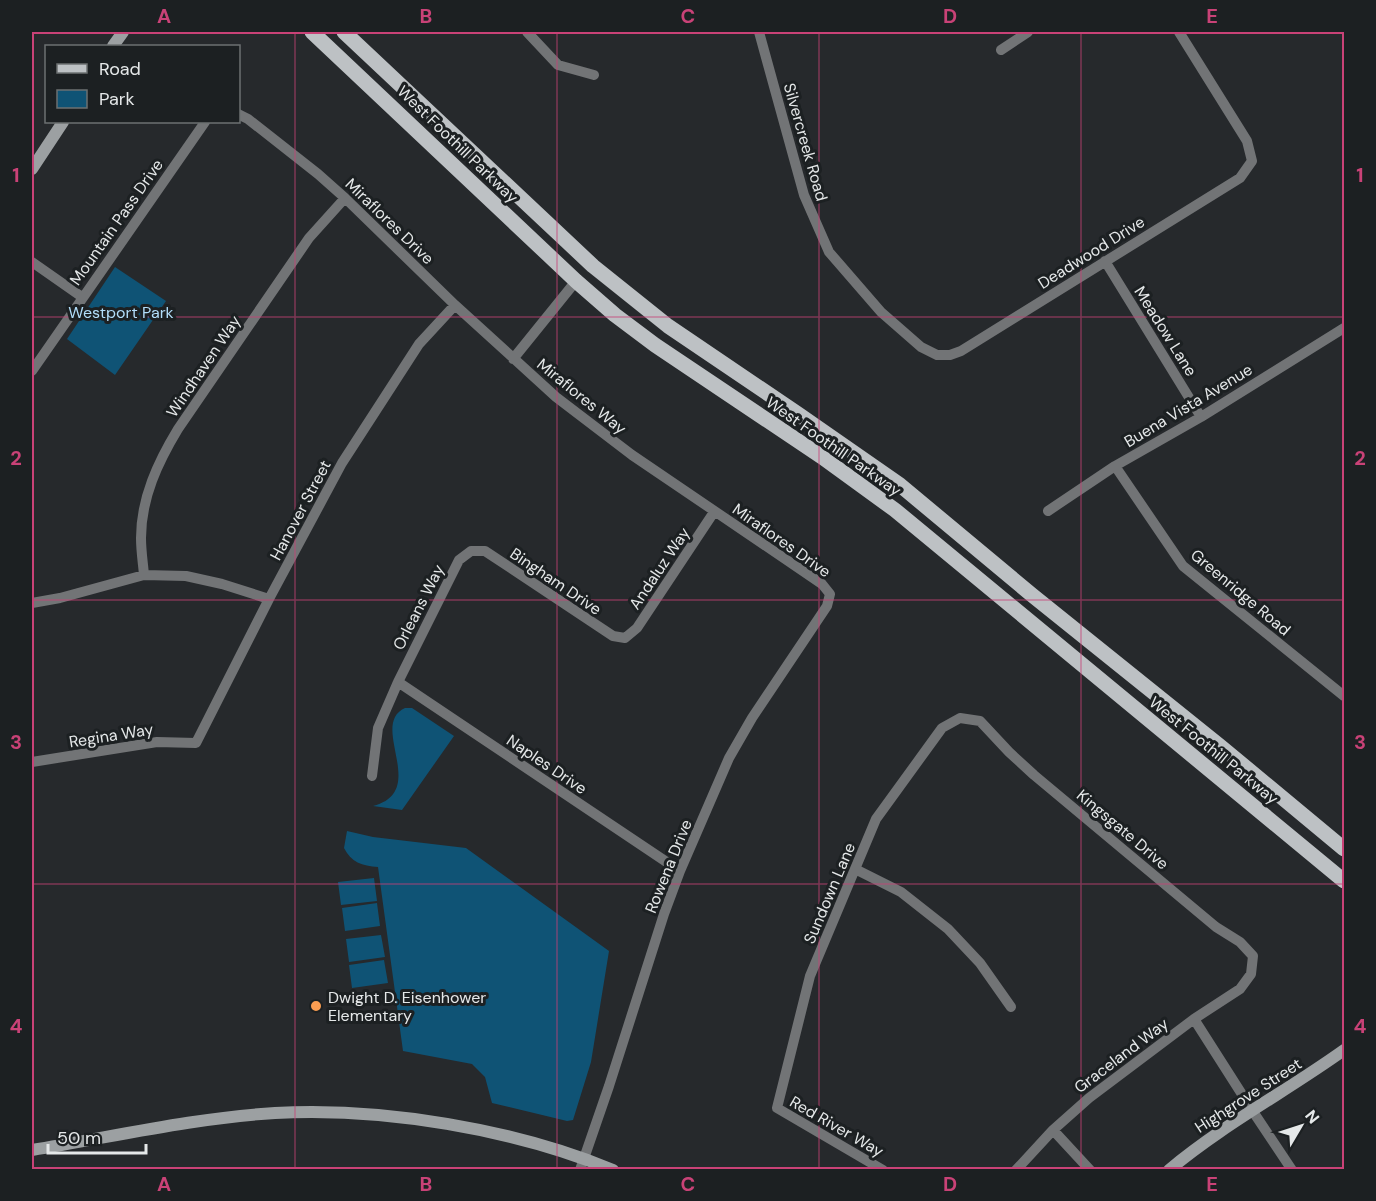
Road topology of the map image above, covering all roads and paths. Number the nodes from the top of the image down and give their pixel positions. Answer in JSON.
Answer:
{"nodes":[{"id":1,"x":123,"y":32,"type":"edge"},
{"id":2,"x":312,"y":32,"type":"edge"},
{"id":3,"x":344,"y":32,"type":"edge"},
{"id":4,"x":759,"y":32,"type":"edge"},
{"id":5,"x":1028,"y":32,"type":"edge"},
{"id":6,"x":1179,"y":32,"type":"edge"},
{"id":7,"x":533,"y":34,"type":"edge"},
{"id":8,"x":114,"y":45,"type":"edge"},
{"id":9,"x":1001,"y":50,"type":"dead end"},
{"id":10,"x":594,"y":75,"type":"dead end"},
{"id":11,"x":240,"y":115,"type":"edge"},
{"id":12,"x":62,"y":123,"type":"edge"},
{"id":13,"x":204,"y":123,"type":"edge"},
{"id":14,"x":32,"y":169,"type":"edge"},
{"id":15,"x":345,"y":198,"type":"junction"},
{"id":16,"x":1105,"y":261,"type":"junction"},
{"id":17,"x":32,"y":262,"type":"edge"},
{"id":18,"x":576,"y":281,"type":"junction"},
{"id":19,"x":82,"y":297,"type":"junction"},
{"id":20,"x":455,"y":305,"type":"junction"},
{"id":21,"x":1344,"y":328,"type":"edge"},
{"id":22,"x":937,"y":355,"type":"joint"},
{"id":23,"x":513,"y":358,"type":"junction"},
{"id":24,"x":32,"y":371,"type":"edge"},
{"id":25,"x":1201,"y":417,"type":"junction"},
{"id":26,"x":1114,"y":466,"type":"junction"},
{"id":27,"x":1048,"y":511,"type":"dead end"},
{"id":28,"x":714,"y":512,"type":"junction"},
{"id":29,"x":471,"y":551,"type":"joint"},
{"id":30,"x":144,"y":575,"type":"junction"},
{"id":31,"x":830,"y":594,"type":"joint"},
{"id":32,"x":269,"y":599,"type":"junction"},
{"id":33,"x":32,"y":603,"type":"edge"},
{"id":34,"x":624,"y":638,"type":"joint"},
{"id":35,"x":398,"y":682,"type":"junction"},
{"id":36,"x":1344,"y":696,"type":"edge"},
{"id":37,"x":960,"y":718,"type":"joint"},
{"id":38,"x":196,"y":743,"type":"joint"},
{"id":39,"x":32,"y":762,"type":"edge"},
{"id":40,"x":372,"y":776,"type":"dead end"},
{"id":41,"x":1344,"y":849,"type":"edge"},
{"id":42,"x":855,"y":869,"type":"junction"},
{"id":43,"x":680,"y":872,"type":"junction"},
{"id":44,"x":1344,"y":880,"type":"edge"},
{"id":45,"x":1251,"y":974,"type":"joint"},
{"id":46,"x":1011,"y":1007,"type":"dead end"},
{"id":47,"x":1194,"y":1019,"type":"junction"},
{"id":48,"x":1344,"y":1050,"type":"edge"},
{"id":49,"x":777,"y":1108,"type":"joint"},
{"id":50,"x":1252,"y":1110,"type":"junction"},
{"id":51,"x":1053,"y":1130,"type":"junction"},
{"id":52,"x":32,"y":1150,"type":"edge"},
{"id":53,"x":582,"y":1164,"type":"edge"},
{"id":54,"x":613,"y":1170,"type":"edge"},
{"id":55,"x":883,"y":1170,"type":"edge"},
{"id":56,"x":1016,"y":1170,"type":"edge"},
{"id":57,"x":1090,"y":1170,"type":"edge"},
{"id":58,"x":1169,"y":1170,"type":"edge"},
{"id":59,"x":1292,"y":1170,"type":"edge"}],
"edges":[{"from":1,"to":8,"type":"main road"},
{"from":2,"to":18,"type":"main road","name":"West Foothill Parkway"},
{"from":3,"to":41,"type":"main road","name":"West Foothill Parkway"},
{"from":4,"to":22,"type":"street","name":"Silvercreek Road"},
{"from":5,"to":9,"type":"street"},
{"from":6,"to":16,"type":"street","name":"Deadwood Drive"},
{"from":7,"to":10,"type":"street"},
{"from":11,"to":15,"type":"street","name":"Miraflores Drive"},
{"from":12,"to":14,"type":"main road"},
{"from":13,"to":19,"type":"street","name":"Mountain Pass Drive"},
{"from":15,"to":20,"type":"street","name":"Miraflores Drive"},
{"from":15,"to":30,"type":"street","name":"Windhaven Way"},
{"from":16,"to":22,"type":"street","name":"Deadwood Drive"},
{"from":16,"to":25,"type":"street","name":"Meadow Lane"},
{"from":17,"to":19,"type":"street"},
{"from":18,"to":23,"type":"street","name":"Miraflores Way"},
{"from":18,"to":44,"type":"main road","name":"West Foothill Parkway"},
{"from":19,"to":24,"type":"street","name":"Mountain Pass Drive"},
{"from":20,"to":23,"type":"street","name":"Miraflores Drive"},
{"from":20,"to":32,"type":"street","name":"Hanover Street"},
{"from":21,"to":25,"type":"street","name":"Buena Vista Avenue"},
{"from":23,"to":28,"type":"street","name":"Miraflores Way"},
{"from":25,"to":26,"type":"street","name":"Buena Vista Avenue"},
{"from":26,"to":27,"type":"street","name":"Buena Vista Avenue"},
{"from":26,"to":36,"type":"street","name":"Greenridge Road"},
{"from":28,"to":31,"type":"street","name":"Miraflores Drive"},
{"from":28,"to":34,"type":"street","name":"Andaluz Way"},
{"from":29,"to":34,"type":"street","name":"Bingham Drive"},
{"from":29,"to":35,"type":"street","name":"Orleans Way"},
{"from":30,"to":32,"type":"street"},
{"from":30,"to":33,"type":"street"},
{"from":31,"to":43,"type":"street","name":"Rowena Drive"},
{"from":32,"to":38,"type":"street","name":"Hanover Street"},
{"from":35,"to":40,"type":"street","name":"Orleans Way"},
{"from":35,"to":43,"type":"street","name":"Naples Drive"},
{"from":37,"to":42,"type":"street","name":"Sundown Lane"},
{"from":37,"to":45,"type":"street","name":"Kingsgate Drive"},
{"from":38,"to":39,"type":"street","name":"Regina Way"},
{"from":42,"to":46,"type":"street"},
{"from":42,"to":49,"type":"street","name":"Sundown Lane"},
{"from":43,"to":53,"type":"street","name":"Rowena Drive"},
{"from":45,"to":47,"type":"street","name":"Graceland Way"},
{"from":47,"to":50,"type":"street"},
{"from":47,"to":51,"type":"street","name":"Graceland Way"},
{"from":48,"to":50,"type":"main road","name":"Highgrove Street"},
{"from":49,"to":55,"type":"street","name":"Red River Way"},
{"from":50,"to":58,"type":"main road","name":"Highgrove Street"},
{"from":50,"to":59,"type":"street"},
{"from":51,"to":56,"type":"street","name":"Graceland Way"},
{"from":51,"to":57,"type":"street"},
{"from":52,"to":53,"type":"main road"},
{"from":53,"to":54,"type":"main road"}]}
